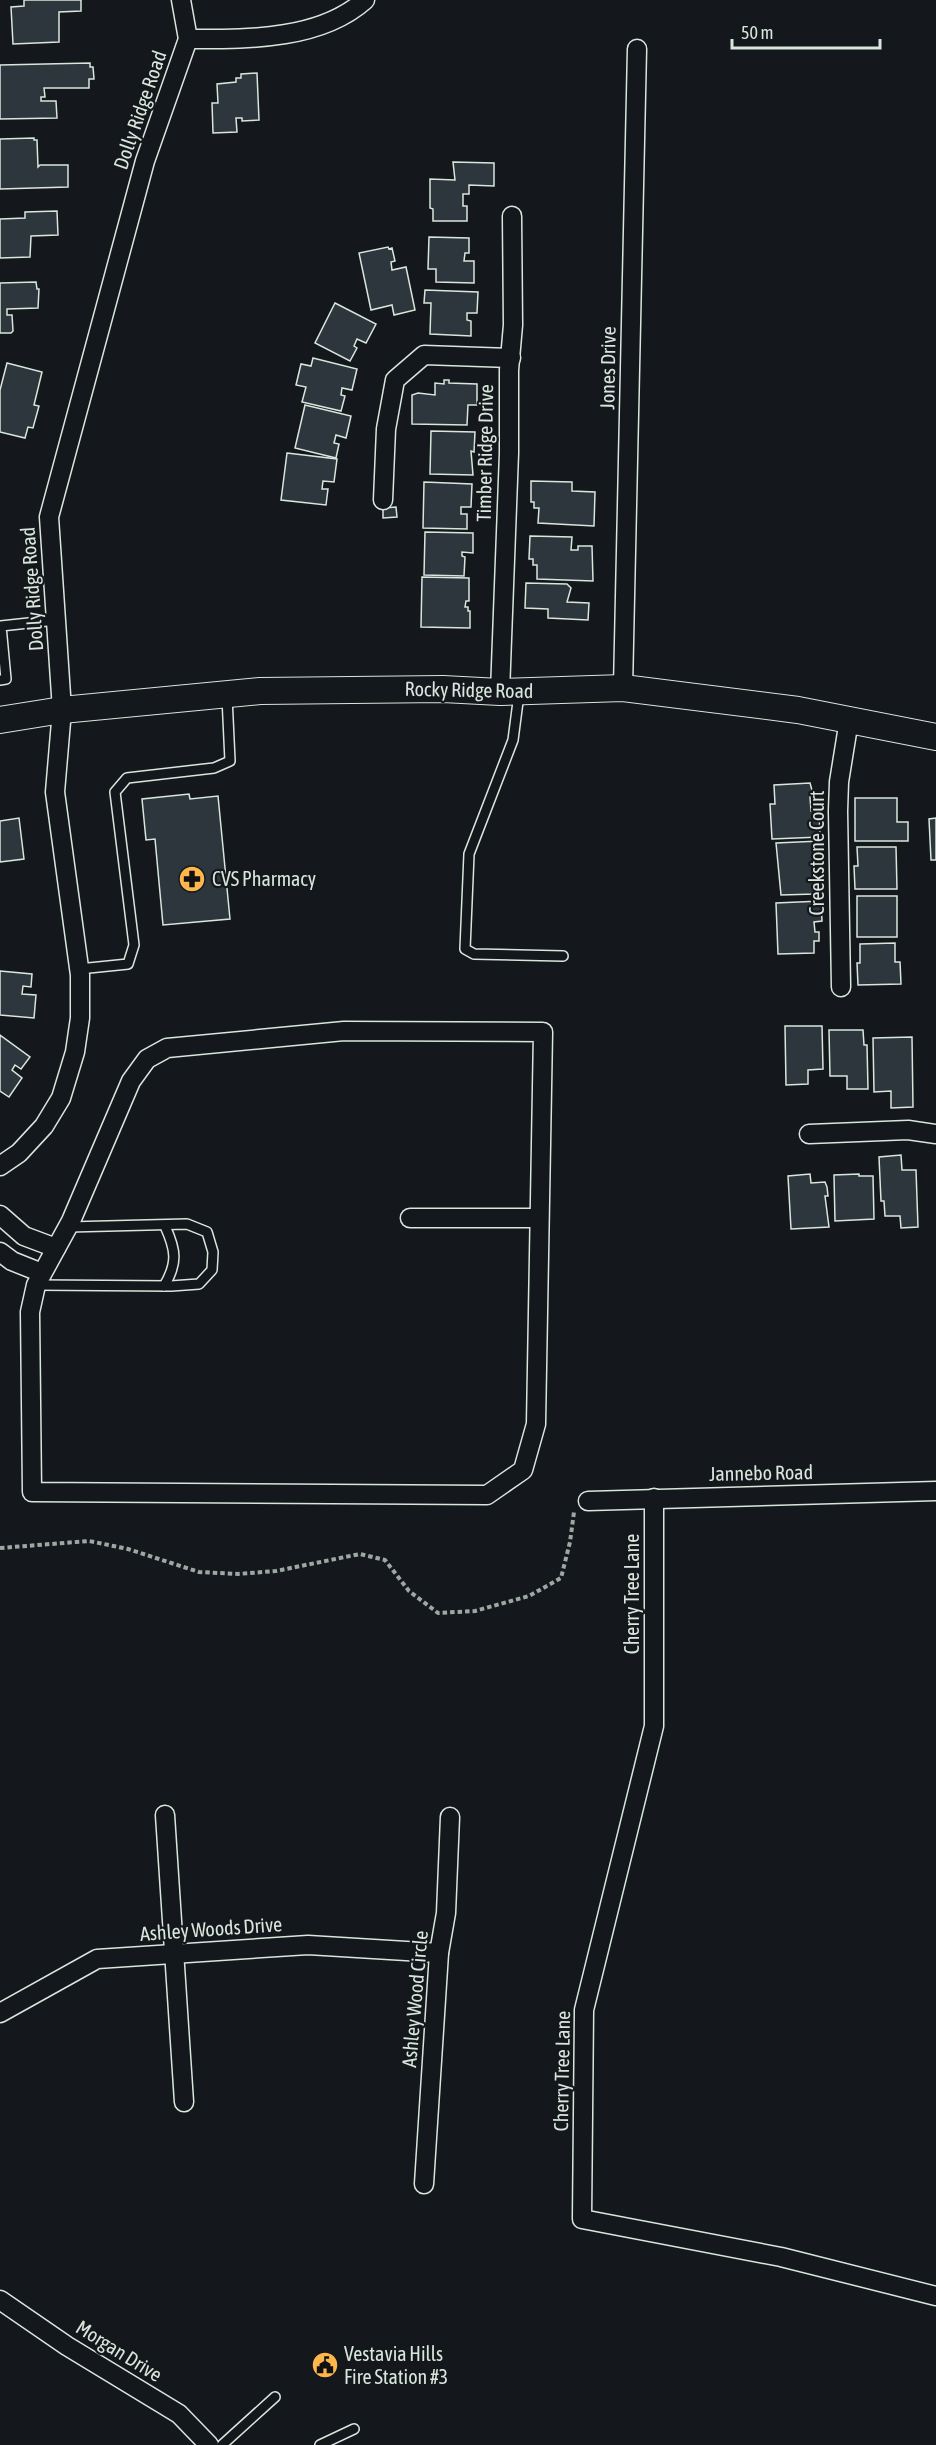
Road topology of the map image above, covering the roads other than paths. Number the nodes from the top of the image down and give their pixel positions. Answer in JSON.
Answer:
{"nodes":[{"id":1,"x":181,"y":0,"type":"edge"},
{"id":2,"x":365,"y":0,"type":"edge"},
{"id":3,"x":188,"y":39,"type":"junction"},
{"id":4,"x":637,"y":49,"type":"dead end"},
{"id":5,"x":512,"y":216,"type":"dead end"},
{"id":6,"x":512,"y":358,"type":"junction"},
{"id":7,"x":382,"y":500,"type":"dead end"},
{"id":8,"x":56,"y":620,"type":"junction"},
{"id":9,"x":0,"y":681,"type":"edge"},
{"id":10,"x":623,"y":688,"type":"junction"},
{"id":11,"x":510,"y":692,"type":"junction"},
{"id":12,"x":227,"y":694,"type":"junction"},
{"id":13,"x":62,"y":710,"type":"junction"},
{"id":14,"x":0,"y":720,"type":"edge"},
{"id":15,"x":849,"y":720,"type":"junction"},
{"id":16,"x":936,"y":737,"type":"edge"},
{"id":17,"x":563,"y":956,"type":"dead end"},
{"id":18,"x":79,"y":969,"type":"junction"},
{"id":19,"x":840,"y":987,"type":"dead end"},
{"id":20,"x":809,"y":1134,"type":"dead end"},
{"id":21,"x":936,"y":1134,"type":"edge"},
{"id":22,"x":0,"y":1166,"type":"edge"},
{"id":23,"x":0,"y":1215,"type":"edge"},
{"id":24,"x":410,"y":1218,"type":"dead end"},
{"id":25,"x":539,"y":1218,"type":"junction"},
{"id":26,"x":165,"y":1226,"type":"junction"},
{"id":27,"x":68,"y":1227,"type":"junction"},
{"id":28,"x":56,"y":1248,"type":"junction"},
{"id":29,"x":0,"y":1252,"type":"edge"},
{"id":30,"x":39,"y":1279,"type":"junction"},
{"id":31,"x":164,"y":1286,"type":"junction"},
{"id":32,"x":936,"y":1491,"type":"edge"},
{"id":33,"x":654,"y":1498,"type":"junction"},
{"id":34,"x":588,"y":1501,"type":"road end"},
{"id":35,"x":165,"y":1815,"type":"dead end"},
{"id":36,"x":450,"y":1817,"type":"dead end"},
{"id":37,"x":175,"y":1953,"type":"junction"},
{"id":38,"x":439,"y":1953,"type":"junction"},
{"id":39,"x":0,"y":2013,"type":"edge"},
{"id":40,"x":184,"y":2102,"type":"dead end"},
{"id":41,"x":424,"y":2184,"type":"dead end"},
{"id":42,"x":936,"y":2296,"type":"edge"},
{"id":43,"x":0,"y":2300,"type":"edge"},
{"id":44,"x":275,"y":2397,"type":"dead end"},
{"id":45,"x":354,"y":2429,"type":"dead end"},
{"id":46,"x":208,"y":2445,"type":"edge"},
{"id":47,"x":222,"y":2445,"type":"edge"},
{"id":48,"x":320,"y":2445,"type":"edge"}],
"edges":[{"from":1,"to":3,"type":"street","name":"Dolly Ridge Road"},
{"from":2,"to":3,"type":"street"},
{"from":3,"to":8,"type":"street","name":"Dolly Ridge Road"},
{"from":4,"to":10,"type":"street","name":"Jones Drive"},
{"from":5,"to":6,"type":"street","name":"Timber Ridge Drive"},
{"from":6,"to":7,"type":"street"},
{"from":6,"to":11,"type":"street","name":"Timber Ridge Drive"},
{"from":8,"to":9,"type":"lane"},
{"from":8,"to":13,"type":"street","name":"Dolly Ridge Road"},
{"from":10,"to":11,"type":"main road","name":"Rocky Ridge Road"},
{"from":10,"to":15,"type":"main road","name":"Rocky Ridge Road"},
{"from":11,"to":12,"type":"main road","name":"Rocky Ridge Road"},
{"from":11,"to":17,"type":"lane"},
{"from":12,"to":13,"type":"main road","name":"Rocky Ridge Road"},
{"from":12,"to":18,"type":"lane"},
{"from":13,"to":14,"type":"main road","name":"Rocky Ridge Road"},
{"from":13,"to":18,"type":"street","name":"Dolly Ridge Road"},
{"from":15,"to":16,"type":"main road","name":"Rocky Ridge Road"},
{"from":15,"to":19,"type":"street","name":"Creekstone Court"},
{"from":18,"to":22,"type":"street","name":"Dolly Ridge Road"},
{"from":20,"to":21,"type":"street"},
{"from":23,"to":28,"type":"street"},
{"from":24,"to":25,"type":"street"},
{"from":25,"to":27,"type":"street"},
{"from":25,"to":30,"type":"street"},
{"from":26,"to":27,"type":"lane"},
{"from":26,"to":31,"type":"lane"},
{"from":26,"to":31,"type":"lane"},
{"from":27,"to":28,"type":"street"},
{"from":28,"to":30,"type":"street"},
{"from":29,"to":30,"type":"street"},
{"from":30,"to":31,"type":"lane"},
{"from":32,"to":33,"type":"street","name":"Jannebo Road"},
{"from":33,"to":34,"type":"street","name":"Jannebo Road"},
{"from":33,"to":42,"type":"street","name":"Cherry Tree Lane"},
{"from":35,"to":37,"type":"street"},
{"from":36,"to":38,"type":"street","name":"Ashley Wood Circle"},
{"from":37,"to":38,"type":"street","name":"Ashley Woods Drive"},
{"from":37,"to":39,"type":"street","name":"Ashley Woods Drive"},
{"from":37,"to":40,"type":"street"},
{"from":38,"to":41,"type":"street","name":"Ashley Wood Circle"},
{"from":43,"to":46,"type":"street","name":"Morgan Drive"},
{"from":44,"to":47,"type":"lane"},
{"from":45,"to":48,"type":"lane"}]}
